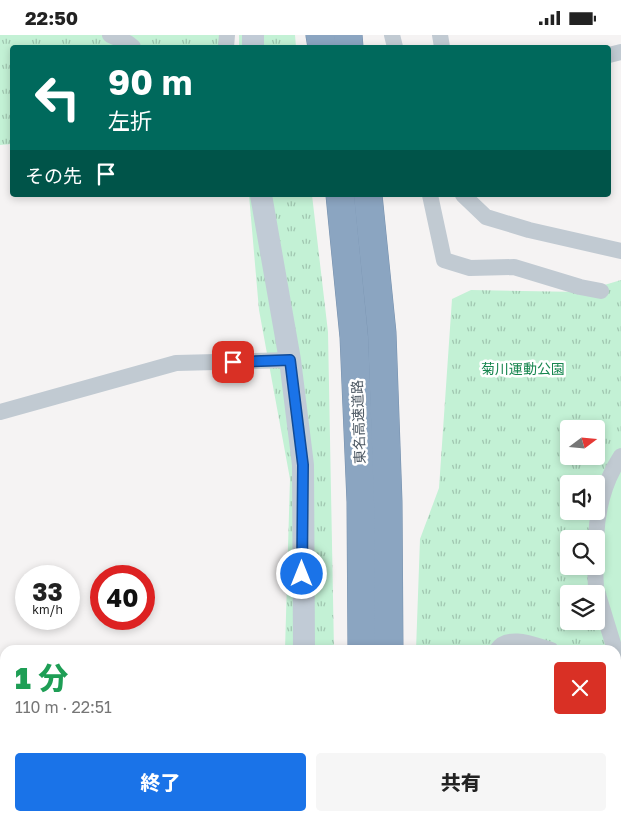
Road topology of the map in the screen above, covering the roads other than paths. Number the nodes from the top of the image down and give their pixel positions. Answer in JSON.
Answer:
{"nodes":[{"id":1,"x":110,"y":35,"type":"edge"},
{"id":2,"x":130,"y":45,"type":"edge"},
{"id":3,"x":261,"y":197,"type":"edge"},
{"id":4,"x":340,"y":197,"type":"edge"},
{"id":5,"x":368,"y":197,"type":"edge"},
{"id":6,"x":430,"y":197,"type":"edge"},
{"id":7,"x":465,"y":197,"type":"edge"},
{"id":8,"x":621,"y":251,"type":"edge"},
{"id":9,"x":601,"y":291,"type":"dead end"},
{"id":10,"x":290,"y":360,"type":"junction"},
{"id":11,"x":0,"y":412,"type":"edge"},
{"id":12,"x":621,"y":456,"type":"edge"},
{"id":13,"x":596,"y":530,"type":"edge"},
{"id":14,"x":595,"y":575,"type":"edge"},
{"id":15,"x":304,"y":645,"type":"edge"},
{"id":16,"x":362,"y":645,"type":"edge"},
{"id":17,"x":389,"y":645,"type":"edge"},
{"id":18,"x":502,"y":645,"type":"edge"},
{"id":19,"x":534,"y":645,"type":"edge"},
{"id":20,"x":613,"y":645,"type":"edge"}],
"edges":[{"from":1,"to":2,"type":"street"},
{"from":3,"to":10,"type":"street"},
{"from":4,"to":16,"type":"highway","name":"東名高速道路"},
{"from":5,"to":17,"type":"highway","name":"東名高速道路"},
{"from":6,"to":9,"type":"street"},
{"from":7,"to":8,"type":"street"},
{"from":10,"to":11,"type":"street"},
{"from":10,"to":15,"type":"street"},
{"from":12,"to":13,"type":"street"},
{"from":14,"to":20,"type":"street"},
{"from":18,"to":19,"type":"street"}]}
